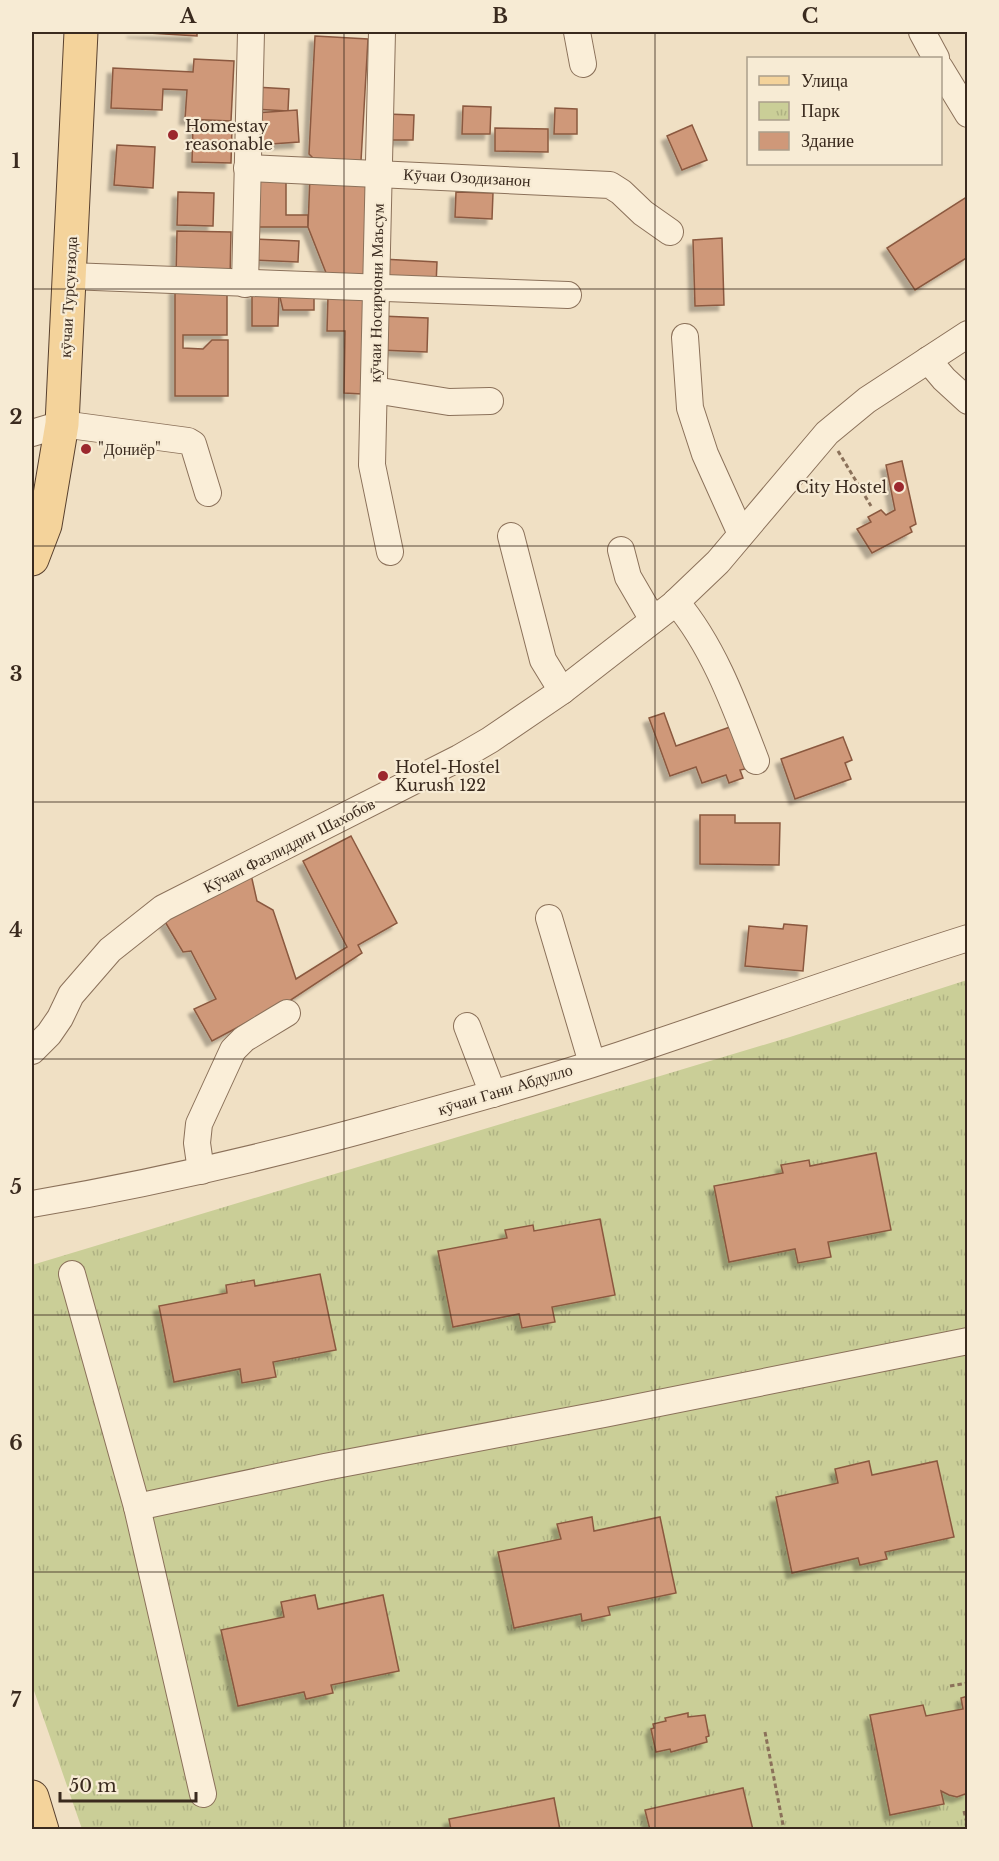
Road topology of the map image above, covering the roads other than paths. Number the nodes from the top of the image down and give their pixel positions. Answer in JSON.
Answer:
{"nodes":[{"id":1,"x":81,"y":32,"type":"edge"},
{"id":2,"x":251,"y":32,"type":"edge"},
{"id":3,"x":382,"y":32,"type":"edge"},
{"id":4,"x":577,"y":32,"type":"edge"},
{"id":5,"x":922,"y":32,"type":"edge"},
{"id":6,"x":935,"y":57,"type":"edge"},
{"id":7,"x":583,"y":64,"type":"dead end"},
{"id":8,"x":942,"y":71,"type":"edge"},
{"id":9,"x":968,"y":114,"type":"edge"},
{"id":10,"x":247,"y":168,"type":"junction"},
{"id":11,"x":378,"y":173,"type":"junction"},
{"id":12,"x":670,"y":232,"type":"dead end"},
{"id":13,"x":69,"y":276,"type":"junction"},
{"id":14,"x":245,"y":284,"type":"junction"},
{"id":15,"x":376,"y":289,"type":"junction"},
{"id":16,"x":568,"y":296,"type":"dead end"},
{"id":17,"x":968,"y":334,"type":"edge"},
{"id":18,"x":685,"y":337,"type":"dead end"},
{"id":19,"x":928,"y":360,"type":"junction"},
{"id":20,"x":374,"y":390,"type":"junction"},
{"id":21,"x":490,"y":401,"type":"dead end"},
{"id":22,"x":968,"y":401,"type":"edge"},
{"id":23,"x":47,"y":429,"type":"edge"},
{"id":24,"x":208,"y":493,"type":"dead end"},
{"id":25,"x":741,"y":534,"type":"junction"},
{"id":26,"x":511,"y":536,"type":"dead end"},
{"id":27,"x":621,"y":550,"type":"dead end"},
{"id":28,"x":390,"y":552,"type":"dead end"},
{"id":29,"x":32,"y":559,"type":"edge"},
{"id":30,"x":676,"y":602,"type":"junction"},
{"id":31,"x":653,"y":620,"type":"junction"},
{"id":32,"x":562,"y":691,"type":"junction"},
{"id":33,"x":756,"y":761,"type":"dead end"},
{"id":34,"x":549,"y":918,"type":"dead end"},
{"id":35,"x":968,"y":938,"type":"edge"},
{"id":36,"x":286,"y":1013,"type":"dead end"},
{"id":37,"x":467,"y":1026,"type":"dead end"},
{"id":38,"x":32,"y":1051,"type":"edge"},
{"id":39,"x":592,"y":1063,"type":"junction"},
{"id":40,"x":493,"y":1094,"type":"junction"},
{"id":41,"x":201,"y":1171,"type":"junction"},
{"id":42,"x":32,"y":1204,"type":"edge"},
{"id":43,"x":72,"y":1275,"type":"dead end"},
{"id":44,"x":968,"y":1341,"type":"edge"},
{"id":45,"x":137,"y":1507,"type":"junction"},
{"id":46,"x":202,"y":1794,"type":"dead end"},
{"id":47,"x":32,"y":1797,"type":"edge"},
{"id":48,"x":42,"y":1830,"type":"edge"}],
"edges":[{"from":1,"to":13,"type":"main road","name":"кӯчаи Турсунзода"},
{"from":2,"to":10,"type":"street"},
{"from":3,"to":11,"type":"street","name":"кӯчаи Носирчони Маъсум"},
{"from":4,"to":7,"type":"street"},
{"from":5,"to":6,"type":"street"},
{"from":8,"to":9,"type":"street"},
{"from":10,"to":11,"type":"street","name":"Кӯчаи Озодизанон"},
{"from":10,"to":14,"type":"street"},
{"from":11,"to":12,"type":"street","name":"Кӯчаи Озодизанон"},
{"from":11,"to":15,"type":"street","name":"кӯчаи Носирчони Маъсум"},
{"from":13,"to":14,"type":"street"},
{"from":13,"to":23,"type":"main road","name":"кӯчаи Турсунзода"},
{"from":14,"to":15,"type":"street"},
{"from":15,"to":16,"type":"street"},
{"from":15,"to":20,"type":"street","name":"кӯчаи Носирчони Маъсум"},
{"from":17,"to":19,"type":"street","name":"Кӯчаи Фазлиддин Шахобов"},
{"from":18,"to":25,"type":"street"},
{"from":19,"to":22,"type":"street"},
{"from":19,"to":25,"type":"street","name":"Кӯчаи Фазлиддин Шахобов"},
{"from":20,"to":21,"type":"street"},
{"from":20,"to":28,"type":"street","name":"кӯчаи Носирчони Маъсум"},
{"from":23,"to":24,"type":"street"},
{"from":23,"to":29,"type":"main road","name":"кӯчаи Турсунзода"},
{"from":25,"to":30,"type":"street","name":"Кӯчаи Фазлиддин Шахобов"},
{"from":26,"to":32,"type":"street"},
{"from":27,"to":31,"type":"street"},
{"from":30,"to":31,"type":"street","name":"Кӯчаи Фазлиддин Шахобов"},
{"from":30,"to":33,"type":"street"},
{"from":31,"to":32,"type":"street","name":"Кӯчаи Фазлиддин Шахобов"},
{"from":32,"to":38,"type":"street","name":"Кӯчаи Фазлиддин Шахобов"},
{"from":34,"to":39,"type":"street"},
{"from":35,"to":39,"type":"street","name":"кӯчаи Гани Абдулло"},
{"from":36,"to":41,"type":"street"},
{"from":37,"to":40,"type":"street"},
{"from":39,"to":40,"type":"street","name":"кӯчаи Гани Абдулло"},
{"from":40,"to":41,"type":"street","name":"кӯчаи Гани Абдулло"},
{"from":41,"to":42,"type":"street","name":"кӯчаи Гани Абдулло"},
{"from":43,"to":45,"type":"street"},
{"from":44,"to":45,"type":"street"},
{"from":45,"to":46,"type":"street"},
{"from":47,"to":48,"type":"main road"}]}
